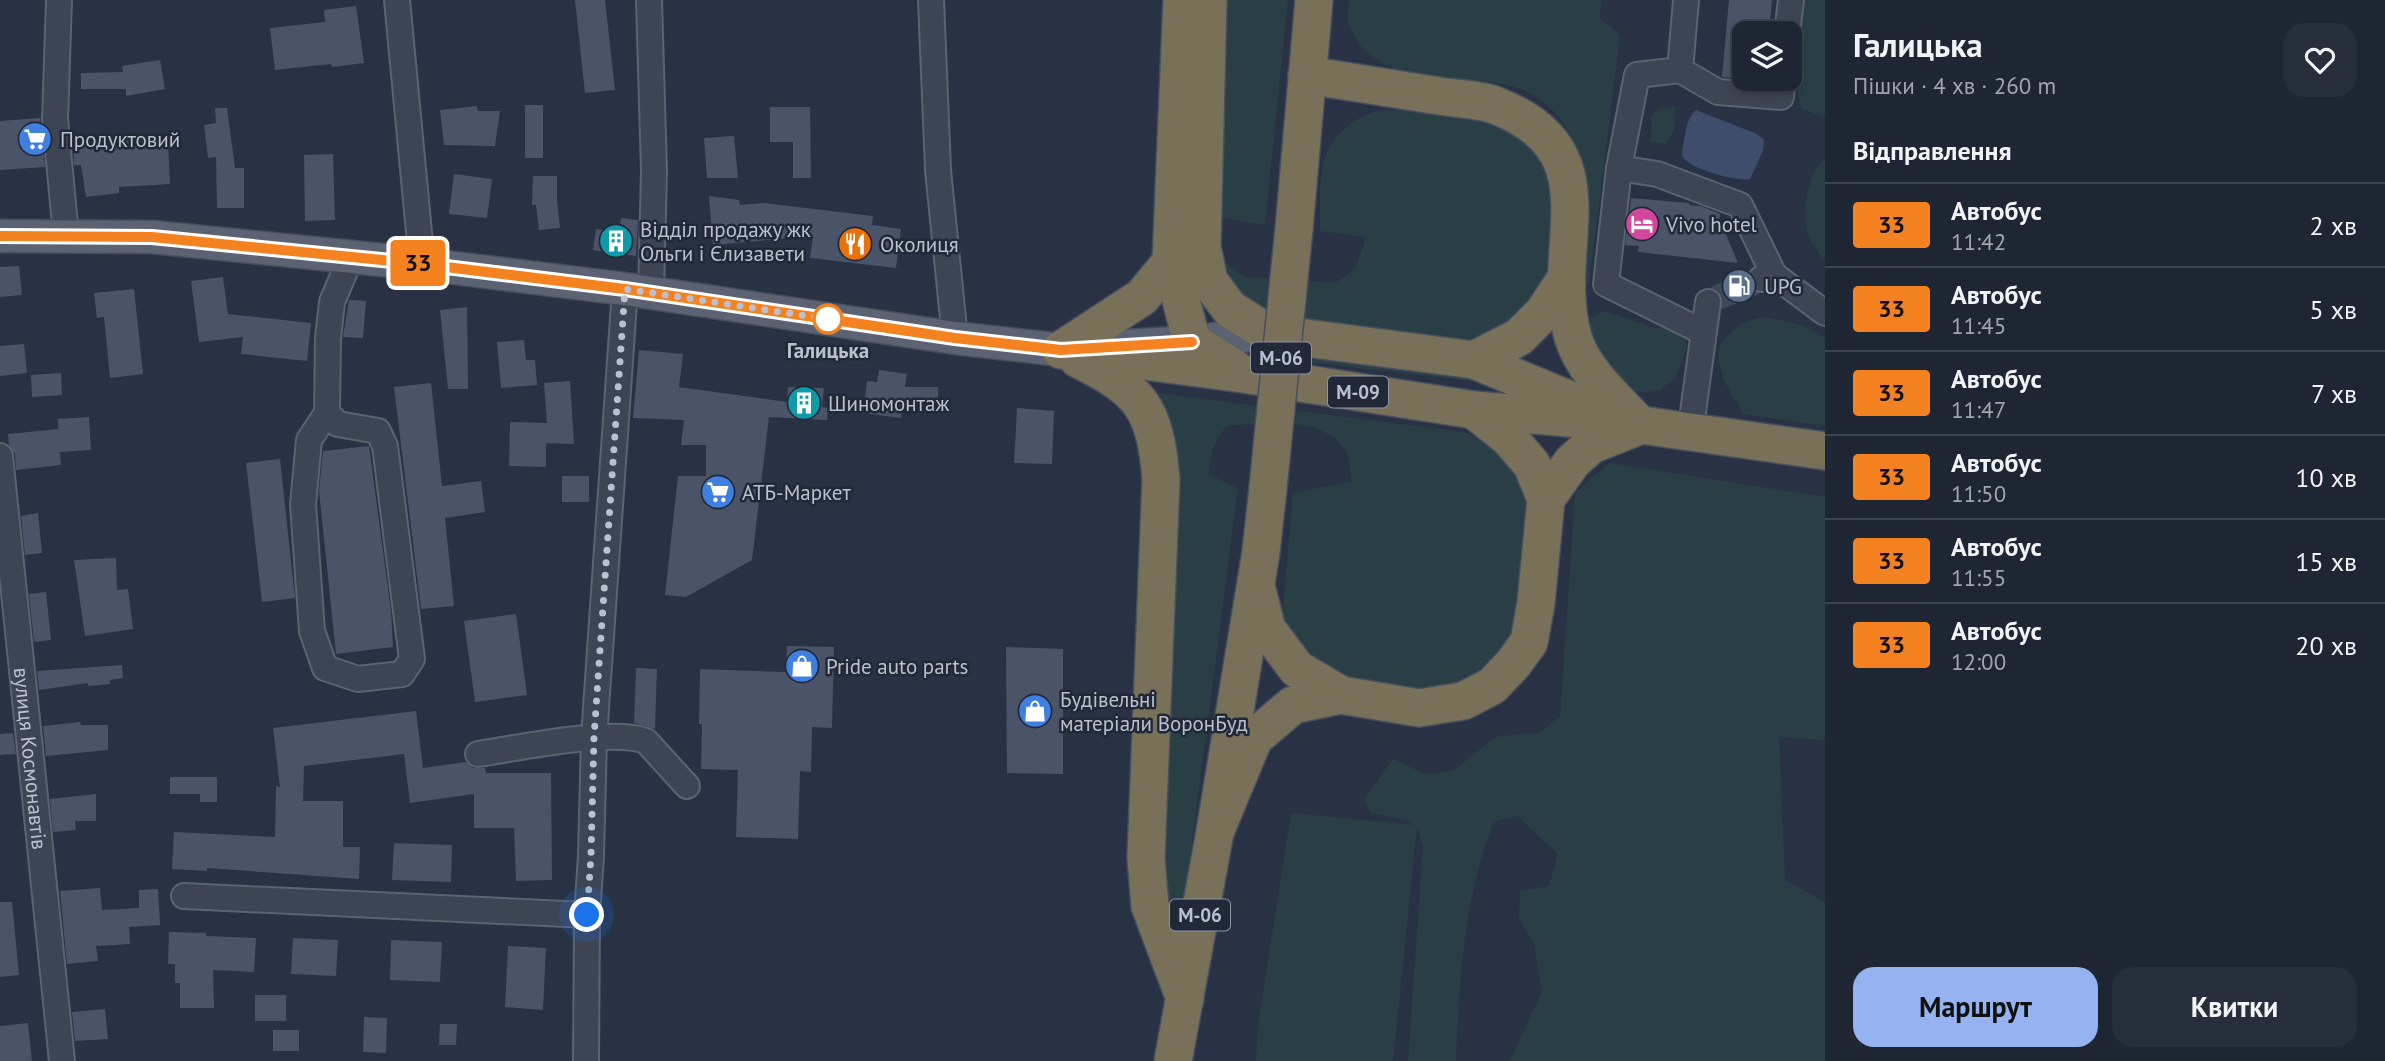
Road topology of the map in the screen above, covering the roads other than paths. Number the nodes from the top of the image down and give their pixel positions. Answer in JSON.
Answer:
{"nodes":[{"id":1,"x":59,"y":0,"type":"edge"},
{"id":2,"x":397,"y":0,"type":"edge"},
{"id":3,"x":649,"y":0,"type":"edge"},
{"id":4,"x":931,"y":0,"type":"edge"},
{"id":5,"x":1182,"y":0,"type":"edge"},
{"id":6,"x":1209,"y":0,"type":"edge"},
{"id":7,"x":1314,"y":0,"type":"edge"},
{"id":8,"x":1686,"y":0,"type":"edge"},
{"id":9,"x":1791,"y":0,"type":"edge"},
{"id":10,"x":1788,"y":21,"type":"edge"},
{"id":11,"x":1680,"y":69,"type":"junction"},
{"id":12,"x":1307,"y":75,"type":"junction"},
{"id":13,"x":1782,"y":91,"type":"edge"},
{"id":14,"x":1619,"y":168,"type":"junction"},
{"id":15,"x":65,"y":235,"type":"junction"},
{"id":16,"x":0,"y":236,"type":"edge"},
{"id":17,"x":351,"y":257,"type":"junction"},
{"id":18,"x":1171,"y":262,"type":"junction"},
{"id":19,"x":422,"y":264,"type":"junction"},
{"id":20,"x":1565,"y":280,"type":"junction"},
{"id":21,"x":638,"y":291,"type":"junction"},
{"id":22,"x":1709,"y":302,"type":"dead end"},
{"id":23,"x":1825,"y":313,"type":"edge"},
{"id":24,"x":1703,"y":332,"type":"junction"},
{"id":25,"x":1268,"y":333,"type":"junction"},
{"id":26,"x":955,"y":338,"type":"junction"},
{"id":27,"x":1192,"y":342,"type":"junction"},
{"id":28,"x":1061,"y":350,"type":"junction"},
{"id":29,"x":1474,"y":360,"type":"junction"},
{"id":30,"x":1243,"y":374,"type":"junction"},
{"id":31,"x":1474,"y":410,"type":"junction"},
{"id":32,"x":327,"y":413,"type":"junction"},
{"id":33,"x":1634,"y":425,"type":"junction"},
{"id":34,"x":1690,"y":434,"type":"junction"},
{"id":35,"x":1825,"y":451,"type":"edge"},
{"id":36,"x":0,"y":456,"type":"edge"},
{"id":37,"x":1546,"y":499,"type":"junction"},
{"id":38,"x":1256,"y":582,"type":"junction"},
{"id":39,"x":1341,"y":695,"type":"junction"},
{"id":40,"x":594,"y":737,"type":"junction"},
{"id":41,"x":478,"y":754,"type":"dead end"},
{"id":42,"x":687,"y":786,"type":"dead end"},
{"id":43,"x":1215,"y":832,"type":"junction"},
{"id":44,"x":184,"y":896,"type":"dead end"},
{"id":45,"x":587,"y":915,"type":"junction"},
{"id":46,"x":1185,"y":999,"type":"junction"},
{"id":47,"x":62,"y":1061,"type":"edge"},
{"id":48,"x":586,"y":1061,"type":"edge"},
{"id":49,"x":1172,"y":1061,"type":"edge"}],
"edges":[{"from":1,"to":15,"type":"street"},
{"from":2,"to":19,"type":"street"},
{"from":3,"to":21,"type":"street"},
{"from":4,"to":26,"type":"street"},
{"from":5,"to":18,"type":"highway"},
{"from":6,"to":25,"type":"highway"},
{"from":7,"to":12,"type":"highway","number":"М-06"},
{"from":8,"to":11,"type":"street"},
{"from":9,"to":10,"type":"street"},
{"from":11,"to":13,"type":"street"},
{"from":11,"to":14,"type":"street"},
{"from":12,"to":20,"type":"highway"},
{"from":12,"to":38,"type":"highway","number":"М-06","bridge":true},
{"from":14,"to":23,"type":"street"},
{"from":14,"to":24,"type":"street"},
{"from":15,"to":16,"type":"main road","number":"М-09"},
{"from":15,"to":17,"type":"main road","number":"М-09"},
{"from":17,"to":19,"type":"main road","number":"М-09"},
{"from":17,"to":32,"type":"street"},
{"from":18,"to":27,"type":"highway"},
{"from":18,"to":28,"type":"highway"},
{"from":19,"to":21,"type":"main road","number":"М-09"},
{"from":20,"to":29,"type":"highway"},
{"from":20,"to":33,"type":"highway"},
{"from":21,"to":26,"type":"main road","number":"М-09"},
{"from":21,"to":40,"type":"street"},
{"from":22,"to":24,"type":"street"},
{"from":24,"to":34,"type":"street"},
{"from":25,"to":27,"type":"main road","number":"М-09"},
{"from":25,"to":29,"type":"highway","number":"М-09"},
{"from":26,"to":28,"type":"main road","number":"М-09"},
{"from":27,"to":28,"type":"main road","number":"М-09"},
{"from":27,"to":30,"type":"highway","number":"М-09"},
{"from":28,"to":30,"type":"highway"},
{"from":28,"to":46,"type":"highway"},
{"from":29,"to":33,"type":"highway","number":"М-09"},
{"from":30,"to":31,"type":"highway","number":"М-09"},
{"from":31,"to":33,"type":"highway","number":"М-09"},
{"from":31,"to":37,"type":"highway"},
{"from":32,"to":32,"type":"street"},
{"from":33,"to":34,"type":"highway","number":"М-09"},
{"from":33,"to":37,"type":"highway"},
{"from":34,"to":35,"type":"highway","number":"М-09"},
{"from":36,"to":47,"type":"street","name":"вулиця Космонавтів"},
{"from":37,"to":39,"type":"highway"},
{"from":38,"to":39,"type":"highway"},
{"from":38,"to":43,"type":"highway","number":"М-06"},
{"from":39,"to":43,"type":"highway"},
{"from":40,"to":41,"type":"street"},
{"from":40,"to":42,"type":"street"},
{"from":40,"to":45,"type":"street"},
{"from":43,"to":46,"type":"highway","number":"М-06"},
{"from":44,"to":45,"type":"street"},
{"from":45,"to":48,"type":"street"},
{"from":46,"to":49,"type":"highway","number":"М-06"}]}
